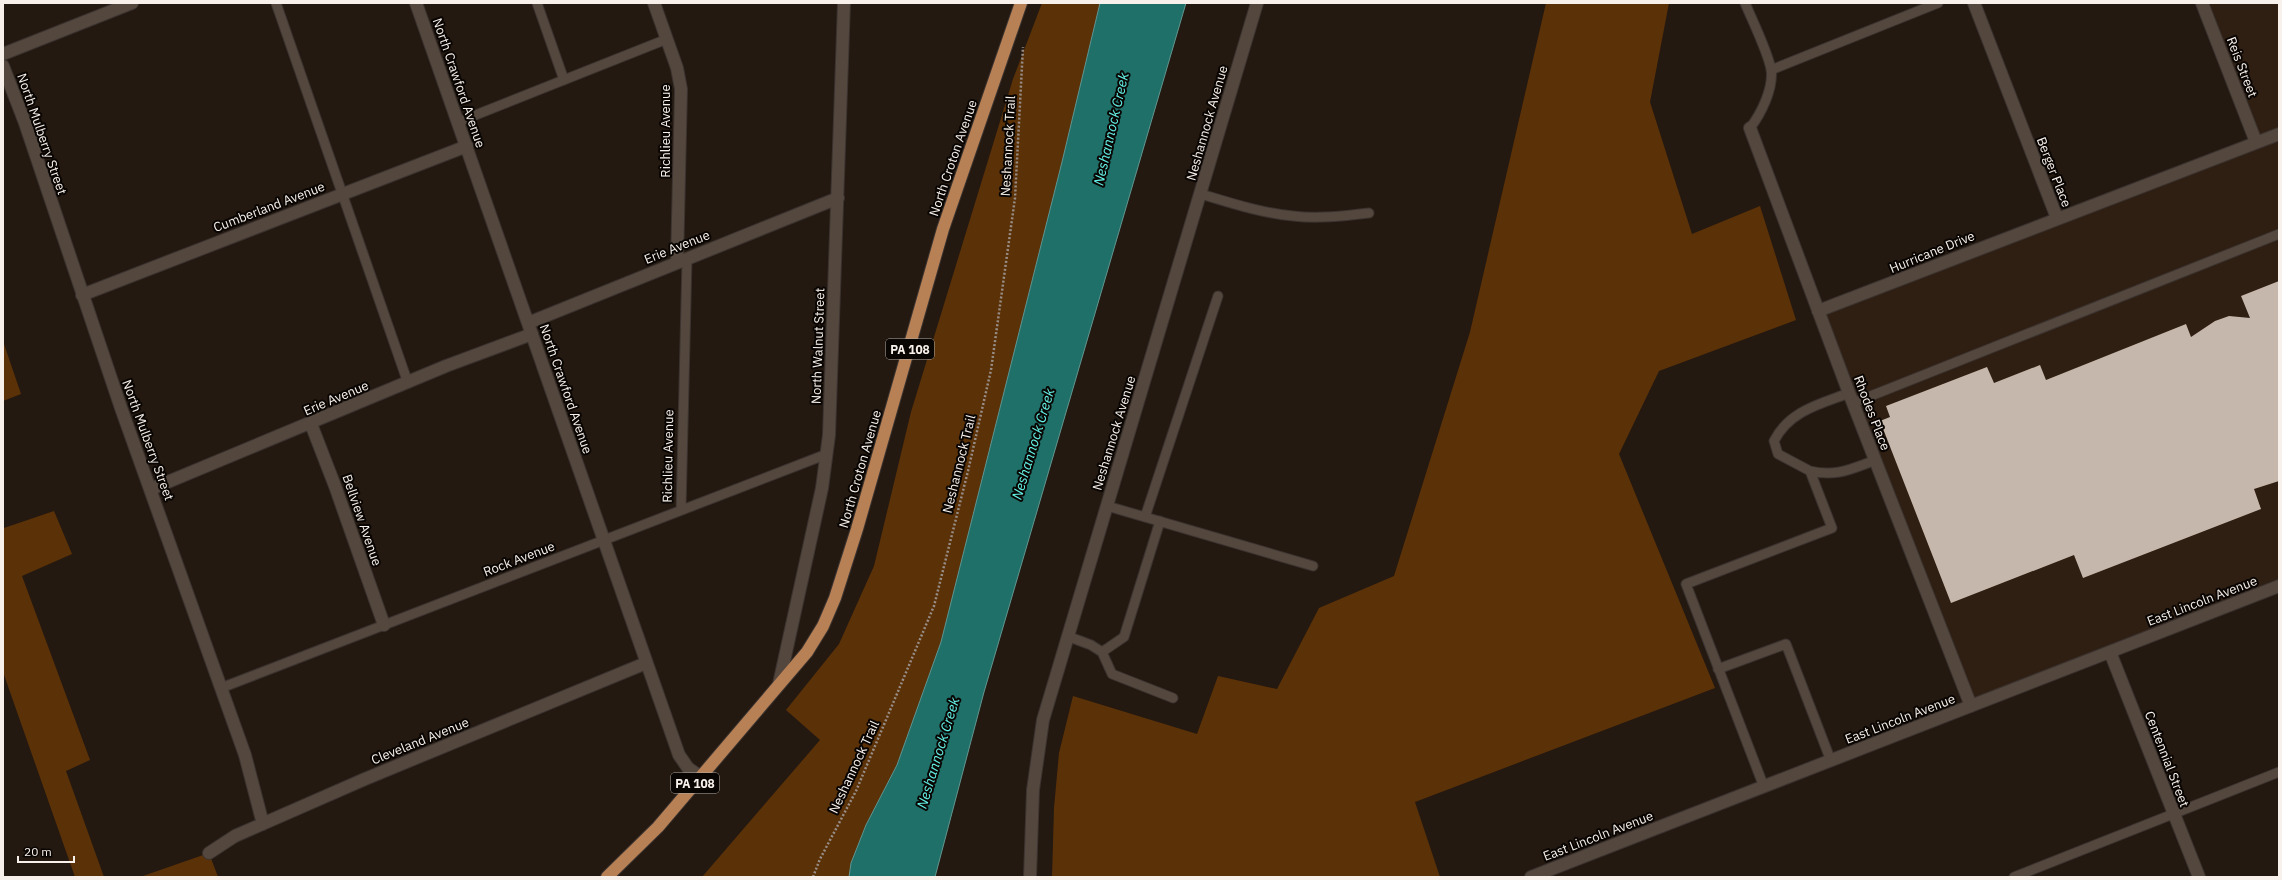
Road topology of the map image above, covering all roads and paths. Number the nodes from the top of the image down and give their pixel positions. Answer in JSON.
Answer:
{"nodes":[{"id":1,"x":132,"y":3,"type":"edge"},
{"id":2,"x":276,"y":3,"type":"edge"},
{"id":3,"x":416,"y":3,"type":"edge"},
{"id":4,"x":537,"y":3,"type":"edge"},
{"id":5,"x":654,"y":3,"type":"edge"},
{"id":6,"x":844,"y":3,"type":"edge"},
{"id":7,"x":1021,"y":3,"type":"edge"},
{"id":8,"x":1256,"y":3,"type":"edge"},
{"id":9,"x":1745,"y":3,"type":"edge"},
{"id":10,"x":1938,"y":3,"type":"edge"},
{"id":11,"x":1974,"y":3,"type":"edge"},
{"id":12,"x":2202,"y":3,"type":"edge"},
{"id":13,"x":667,"y":39,"type":"junction"},
{"id":14,"x":1024,"y":45,"type":"dead end"},
{"id":15,"x":3,"y":54,"type":"edge"},
{"id":16,"x":3,"y":66,"type":"edge"},
{"id":17,"x":1771,"y":70,"type":"junction"},
{"id":18,"x":564,"y":80,"type":"junction"},
{"id":19,"x":458,"y":122,"type":"junction"},
{"id":20,"x":1750,"y":128,"type":"joint"},
{"id":21,"x":2279,"y":134,"type":"edge"},
{"id":22,"x":2256,"y":142,"type":"junction"},
{"id":23,"x":467,"y":146,"type":"junction"},
{"id":24,"x":344,"y":194,"type":"junction"},
{"id":25,"x":1201,"y":194,"type":"junction"},
{"id":26,"x":838,"y":198,"type":"junction"},
{"id":27,"x":1369,"y":213,"type":"dead end"},
{"id":28,"x":2056,"y":218,"type":"junction"},
{"id":29,"x":2279,"y":234,"type":"edge"},
{"id":30,"x":682,"y":261,"type":"junction"},
{"id":31,"x":82,"y":295,"type":"junction"},
{"id":32,"x":1218,"y":296,"type":"dead end"},
{"id":33,"x":1818,"y":312,"type":"junction"},
{"id":34,"x":530,"y":328,"type":"junction"},
{"id":35,"x":408,"y":383,"type":"junction"},
{"id":36,"x":1851,"y":398,"type":"junction"},
{"id":37,"x":311,"y":424,"type":"junction"},
{"id":38,"x":827,"y":454,"type":"junction"},
{"id":39,"x":1876,"y":460,"type":"junction"},
{"id":40,"x":1810,"y":470,"type":"junction"},
{"id":41,"x":151,"y":489,"type":"junction"},
{"id":42,"x":1107,"y":506,"type":"junction"},
{"id":43,"x":681,"y":510,"type":"junction"},
{"id":44,"x":1145,"y":517,"type":"junction"},
{"id":45,"x":1160,"y":521,"type":"junction"},
{"id":46,"x":603,"y":540,"type":"junction"},
{"id":47,"x":1313,"y":566,"type":"dead end"},
{"id":48,"x":2279,"y":586,"type":"edge"},
{"id":49,"x":384,"y":626,"type":"junction"},
{"id":50,"x":1067,"y":636,"type":"junction"},
{"id":51,"x":1102,"y":652,"type":"junction"},
{"id":52,"x":2110,"y":652,"type":"junction"},
{"id":53,"x":646,"y":663,"type":"junction"},
{"id":54,"x":1718,"y":669,"type":"junction"},
{"id":55,"x":779,"y":684,"type":"junction"},
{"id":56,"x":221,"y":688,"type":"junction"},
{"id":57,"x":1173,"y":698,"type":"dead end"},
{"id":58,"x":1972,"y":706,"type":"junction"},
{"id":59,"x":1831,"y":761,"type":"junction"},
{"id":60,"x":2279,"y":772,"type":"edge"},
{"id":61,"x":701,"y":777,"type":"junction"},
{"id":62,"x":1764,"y":787,"type":"junction"},
{"id":63,"x":2174,"y":814,"type":"junction"},
{"id":64,"x":263,"y":824,"type":"junction"},
{"id":65,"x":209,"y":853,"type":"dead end"},
{"id":66,"x":607,"y":877,"type":"edge"},
{"id":67,"x":813,"y":877,"type":"edge"},
{"id":68,"x":1030,"y":877,"type":"edge"},
{"id":69,"x":1531,"y":877,"type":"edge"},
{"id":70,"x":2014,"y":877,"type":"edge"},
{"id":71,"x":2198,"y":877,"type":"edge"}],
"edges":[{"from":1,"to":15,"type":"street"},
{"from":2,"to":24,"type":"lane"},
{"from":3,"to":19,"type":"street","name":"North Crawford Avenue"},
{"from":4,"to":18,"type":"lane"},
{"from":5,"to":13,"type":"street","name":"Richlieu Avenue"},
{"from":6,"to":26,"type":"street","name":"North Walnut Street"},
{"from":7,"to":55,"type":"main road","name":"North Croton Avenue","number":"PA 108"},
{"from":8,"to":25,"type":"street","name":"Neshannock Avenue"},
{"from":9,"to":17,"type":"lane"},
{"from":10,"to":17,"type":"lane"},
{"from":11,"to":28,"type":"street","name":"Berger Place"},
{"from":12,"to":22,"type":"street","name":"Reis Street"},
{"from":13,"to":18,"type":"lane"},
{"from":13,"to":30,"type":"street","name":"Richlieu Avenue"},
{"from":14,"to":67,"type":"path","name":"Neshannock Trail"},
{"from":16,"to":31,"type":"street","name":"North Mulberry Street"},
{"from":17,"to":20,"type":"lane"},
{"from":18,"to":19,"type":"lane"},
{"from":19,"to":23,"type":"street","name":"North Crawford Avenue"},
{"from":20,"to":33,"type":"street","name":"Rhodes Place"},
{"from":21,"to":22,"type":"street"},
{"from":22,"to":28,"type":"street","name":"Berger Place"},
{"from":23,"to":24,"type":"street","name":"Cumberland Avenue"},
{"from":23,"to":34,"type":"street","name":"North Crawford Avenue"},
{"from":24,"to":31,"type":"street","name":"Cumberland Avenue"},
{"from":24,"to":35,"type":"lane"},
{"from":25,"to":27,"type":"lane"},
{"from":25,"to":42,"type":"street","name":"Neshannock Avenue"},
{"from":26,"to":30,"type":"street","name":"Erie Avenue"},
{"from":26,"to":38,"type":"street","name":"North Walnut Street"},
{"from":28,"to":33,"type":"street","name":"Hurricane Drive"},
{"from":29,"to":36,"type":"lane"},
{"from":30,"to":34,"type":"street","name":"Erie Avenue"},
{"from":30,"to":43,"type":"lane","name":"Richlieu Avenue"},
{"from":31,"to":41,"type":"street","name":"North Mulberry Street"},
{"from":32,"to":44,"type":"lane"},
{"from":33,"to":36,"type":"street","name":"Rhodes Place"},
{"from":34,"to":35,"type":"street","name":"Erie Avenue"},
{"from":34,"to":46,"type":"street","name":"North Crawford Avenue"},
{"from":35,"to":37,"type":"street","name":"Erie Avenue"},
{"from":36,"to":39,"type":"street","name":"Rhodes Place"},
{"from":36,"to":40,"type":"lane"},
{"from":37,"to":41,"type":"street","name":"Erie Avenue"},
{"from":37,"to":49,"type":"street","name":"Bellview Avenue"},
{"from":38,"to":43,"type":"lane","name":"Rock Avenue"},
{"from":38,"to":55,"type":"street","name":"North Walnut Street"},
{"from":39,"to":40,"type":"lane"},
{"from":39,"to":58,"type":"street","name":"Rhodes Place"},
{"from":40,"to":54,"type":"lane"},
{"from":41,"to":56,"type":"street","name":"North Mulberry Street"},
{"from":42,"to":44,"type":"lane"},
{"from":42,"to":50,"type":"street","name":"Neshannock Avenue"},
{"from":43,"to":46,"type":"lane","name":"Rock Avenue"},
{"from":44,"to":45,"type":"lane"},
{"from":45,"to":47,"type":"lane"},
{"from":45,"to":51,"type":"lane"},
{"from":46,"to":49,"type":"lane","name":"Rock Avenue"},
{"from":46,"to":53,"type":"street","name":"North Crawford Avenue"},
{"from":48,"to":52,"type":"street","name":"East Lincoln Avenue"},
{"from":49,"to":56,"type":"lane","name":"Rock Avenue"},
{"from":50,"to":51,"type":"lane"},
{"from":50,"to":68,"type":"street","name":"Neshannock Avenue"},
{"from":51,"to":57,"type":"lane"},
{"from":52,"to":58,"type":"street","name":"East Lincoln Avenue"},
{"from":52,"to":63,"type":"street","name":"Centennial Street"},
{"from":53,"to":61,"type":"street","name":"North Crawford Avenue"},
{"from":53,"to":64,"type":"street","name":"Cleveland Avenue"},
{"from":54,"to":59,"type":"lane"},
{"from":54,"to":62,"type":"lane"},
{"from":55,"to":61,"type":"main road","name":"North Croton Avenue","number":"PA 108"},
{"from":56,"to":64,"type":"street","name":"North Mulberry Street"},
{"from":58,"to":59,"type":"street","name":"East Lincoln Avenue"},
{"from":59,"to":62,"type":"street","name":"East Lincoln Avenue"},
{"from":60,"to":63,"type":"lane"},
{"from":61,"to":66,"type":"main road","name":"North Croton Avenue","number":"PA 108"},
{"from":62,"to":69,"type":"street","name":"East Lincoln Avenue"},
{"from":63,"to":70,"type":"lane"},
{"from":63,"to":71,"type":"street","name":"Centennial Street"},
{"from":64,"to":65,"type":"street","name":"Cleveland Avenue"}]}
